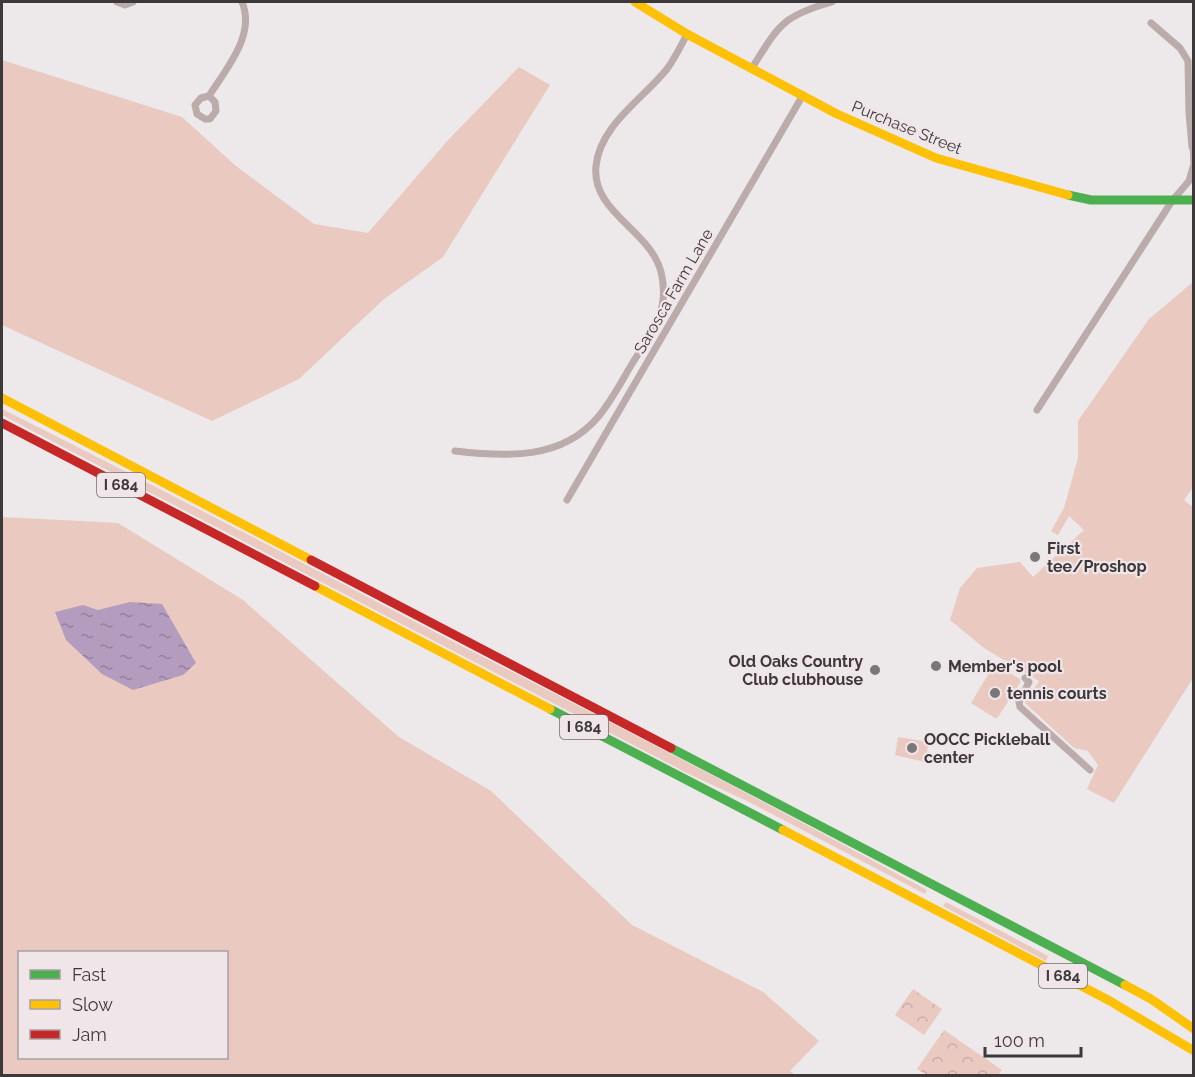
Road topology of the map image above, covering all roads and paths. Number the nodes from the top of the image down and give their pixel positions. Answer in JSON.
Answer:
{"nodes":[{"id":1,"x":117,"y":2,"type":"edge"},
{"id":2,"x":134,"y":2,"type":"edge"},
{"id":3,"x":242,"y":2,"type":"edge"},
{"id":4,"x":635,"y":2,"type":"edge"},
{"id":5,"x":832,"y":2,"type":"edge"},
{"id":6,"x":1151,"y":23,"type":"dead end"},
{"id":7,"x":687,"y":33,"type":"junction"},
{"id":8,"x":752,"y":68,"type":"junction"},
{"id":9,"x":802,"y":95,"type":"junction"},
{"id":10,"x":209,"y":96,"type":"dead end"},
{"id":11,"x":1193,"y":144,"type":"edge"},
{"id":12,"x":1193,"y":167,"type":"edge"},
{"id":13,"x":1194,"y":200,"type":"edge"},
{"id":14,"x":1172,"y":201,"type":"junction"},
{"id":15,"x":2,"y":398,"type":"edge"},
{"id":16,"x":1036,"y":410,"type":"dead end"},
{"id":17,"x":2,"y":423,"type":"edge"},
{"id":18,"x":455,"y":451,"type":"dead end"},
{"id":19,"x":567,"y":500,"type":"dead end"},
{"id":20,"x":1025,"y":678,"type":"dead end"},
{"id":21,"x":1090,"y":770,"type":"dead end"},
{"id":22,"x":1150,"y":999,"type":"junction"},
{"id":23,"x":1194,"y":1019,"type":"edge"},
{"id":24,"x":1194,"y":1029,"type":"edge"},
{"id":25,"x":1194,"y":1051,"type":"edge"}],
"edges":[{"from":1,"to":2,"type":"street"},
{"from":3,"to":10,"type":"street"},
{"from":4,"to":7,"type":"main road","name":"Purchase Street"},
{"from":5,"to":8,"type":"street"},
{"from":6,"to":11,"type":"street"},
{"from":7,"to":8,"type":"main road","name":"Purchase Street"},
{"from":7,"to":18,"type":"street"},
{"from":8,"to":9,"type":"main road","name":"Purchase Street"},
{"from":9,"to":14,"type":"main road","name":"Purchase Street"},
{"from":9,"to":19,"type":"street","name":"Sarosca Farm Lane"},
{"from":11,"to":12,"type":"street"},
{"from":12,"to":14,"type":"street"},
{"from":13,"to":14,"type":"main road","name":"Purchase Street"},
{"from":14,"to":16,"type":"street"},
{"from":15,"to":22,"type":"main road","number":"I 684"},
{"from":17,"to":25,"type":"main road","number":"I 684"},
{"from":20,"to":21,"type":"street"},
{"from":22,"to":23,"type":"main road","number":"I 684"},
{"from":22,"to":24,"type":"main road"}]}
